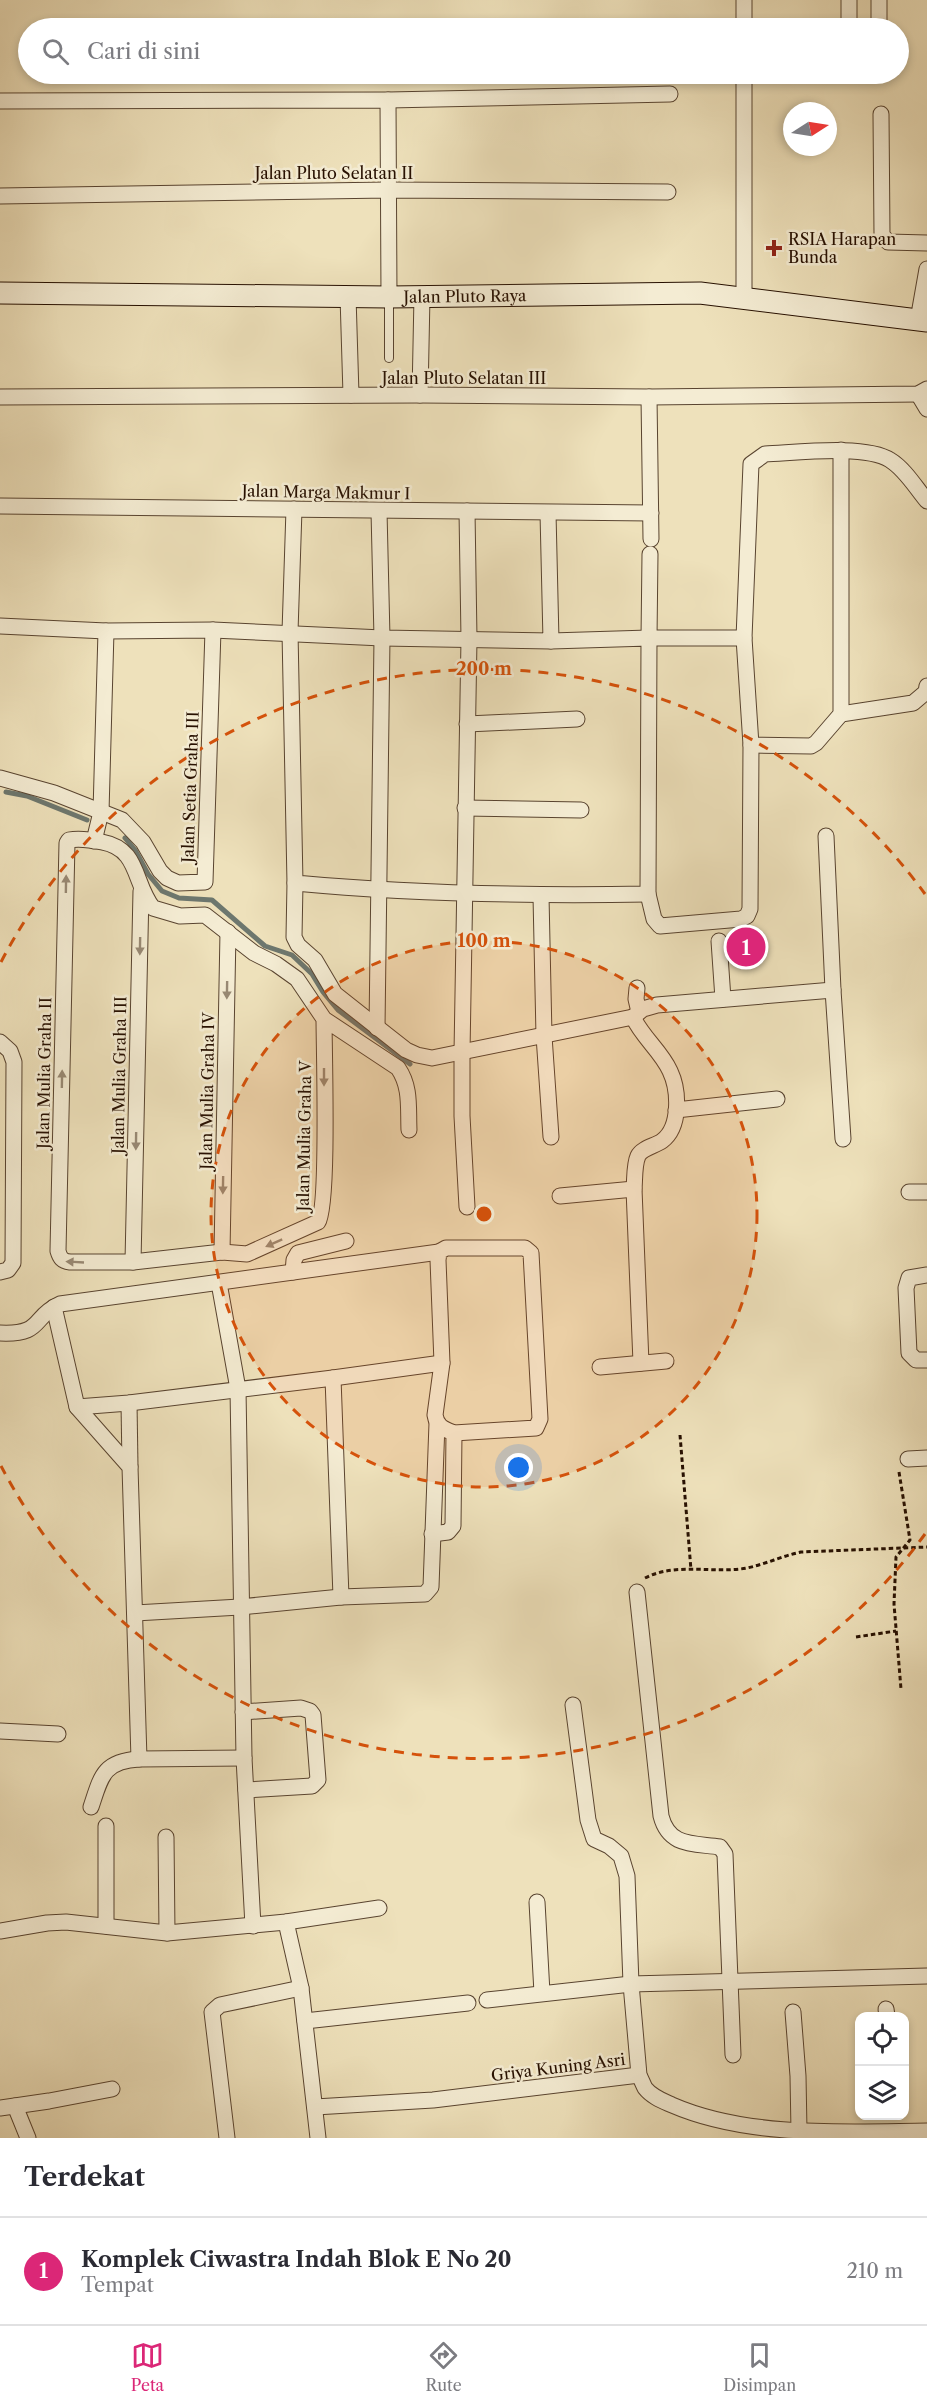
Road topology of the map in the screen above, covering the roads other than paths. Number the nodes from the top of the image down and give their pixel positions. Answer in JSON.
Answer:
{"nodes":[{"id":1,"x":744,"y":0,"type":"edge"},
{"id":2,"x":849,"y":0,"type":"edge"},
{"id":3,"x":879,"y":0,"type":"edge"},
{"id":4,"x":744,"y":18,"type":"edge"},
{"id":5,"x":849,"y":18,"type":"edge"},
{"id":6,"x":879,"y":18,"type":"edge"},
{"id":7,"x":744,"y":84,"type":"edge"},
{"id":8,"x":670,"y":94,"type":"dead end"},
{"id":9,"x":388,"y":100,"type":"junction"},
{"id":10,"x":0,"y":101,"type":"edge"},
{"id":11,"x":881,"y":114,"type":"dead end"},
{"id":12,"x":388,"y":190,"type":"junction"},
{"id":13,"x":668,"y":192,"type":"dead end"},
{"id":14,"x":0,"y":196,"type":"edge"},
{"id":15,"x":927,"y":243,"type":"edge"},
{"id":16,"x":927,"y":269,"type":"edge"},
{"id":17,"x":0,"y":293,"type":"edge"},
{"id":18,"x":348,"y":296,"type":"junction"},
{"id":19,"x":422,"y":296,"type":"junction"},
{"id":20,"x":389,"y":297,"type":"junction"},
{"id":21,"x":744,"y":297,"type":"junction"},
{"id":22,"x":923,"y":321,"type":"edge"},
{"id":23,"x":389,"y":358,"type":"dead end"},
{"id":24,"x":923,"y":391,"type":"edge"},
{"id":25,"x":420,"y":394,"type":"junction"},
{"id":26,"x":351,"y":395,"type":"junction"},
{"id":27,"x":0,"y":397,"type":"edge"},
{"id":28,"x":648,"y":397,"type":"junction"},
{"id":29,"x":927,"y":409,"type":"edge"},
{"id":30,"x":841,"y":450,"type":"junction"},
{"id":31,"x":927,"y":501,"type":"edge"},
{"id":32,"x":0,"y":506,"type":"edge"},
{"id":33,"x":294,"y":509,"type":"junction"},
{"id":34,"x":467,"y":511,"type":"junction"},
{"id":35,"x":379,"y":512,"type":"junction"},
{"id":36,"x":548,"y":513,"type":"junction"},
{"id":37,"x":651,"y":513,"type":"junction"},
{"id":38,"x":0,"y":626,"type":"edge"},
{"id":39,"x":213,"y":630,"type":"junction"},
{"id":40,"x":106,"y":631,"type":"junction"},
{"id":41,"x":290,"y":632,"type":"junction"},
{"id":42,"x":382,"y":638,"type":"junction"},
{"id":43,"x":650,"y":638,"type":"junction"},
{"id":44,"x":744,"y":638,"type":"junction"},
{"id":45,"x":469,"y":639,"type":"junction"},
{"id":46,"x":551,"y":640,"type":"junction"},
{"id":47,"x":927,"y":686,"type":"edge"},
{"id":48,"x":841,"y":714,"type":"junction"},
{"id":49,"x":577,"y":719,"type":"dead end"},
{"id":50,"x":467,"y":724,"type":"junction"},
{"id":51,"x":751,"y":746,"type":"junction"},
{"id":52,"x":0,"y":778,"type":"edge"},
{"id":53,"x":465,"y":808,"type":"junction"},
{"id":54,"x":580,"y":810,"type":"dead end"},
{"id":55,"x":101,"y":812,"type":"junction"},
{"id":56,"x":826,"y":836,"type":"dead end"},
{"id":57,"x":94,"y":841,"type":"junction"},
{"id":58,"x":295,"y":883,"type":"junction"},
{"id":59,"x":141,"y":888,"type":"junction"},
{"id":60,"x":378,"y":891,"type":"junction"},
{"id":61,"x":465,"y":894,"type":"junction"},
{"id":62,"x":648,"y":894,"type":"junction"},
{"id":63,"x":541,"y":896,"type":"junction"},
{"id":64,"x":228,"y":932,"type":"junction"},
{"id":65,"x":719,"y":940,"type":"dead end"},
{"id":66,"x":637,"y":988,"type":"dead end"},
{"id":67,"x":833,"y":990,"type":"junction"},
{"id":68,"x":723,"y":999,"type":"junction"},
{"id":69,"x":636,"y":1015,"type":"junction"},
{"id":70,"x":324,"y":1019,"type":"junction"},
{"id":71,"x":377,"y":1028,"type":"junction"},
{"id":72,"x":544,"y":1036,"type":"junction"},
{"id":73,"x":0,"y":1042,"type":"edge"},
{"id":74,"x":462,"y":1053,"type":"junction"},
{"id":75,"x":777,"y":1099,"type":"dead end"},
{"id":76,"x":676,"y":1110,"type":"junction"},
{"id":77,"x":409,"y":1130,"type":"dead end"},
{"id":78,"x":550,"y":1137,"type":"dead end"},
{"id":79,"x":843,"y":1139,"type":"dead end"},
{"id":80,"x":634,"y":1189,"type":"junction"},
{"id":81,"x":927,"y":1191,"type":"edge"},
{"id":82,"x":909,"y":1192,"type":"dead end"},
{"id":83,"x":560,"y":1196,"type":"dead end"},
{"id":84,"x":467,"y":1208,"type":"dead end"},
{"id":85,"x":346,"y":1241,"type":"dead end"},
{"id":86,"x":222,"y":1252,"type":"junction"},
{"id":87,"x":439,"y":1252,"type":"junction"},
{"id":88,"x":133,"y":1262,"type":"junction"},
{"id":89,"x":0,"y":1272,"type":"edge"},
{"id":90,"x":293,"y":1272,"type":"junction"},
{"id":91,"x":927,"y":1275,"type":"edge"},
{"id":92,"x":219,"y":1283,"type":"junction"},
{"id":93,"x":54,"y":1307,"type":"junction"},
{"id":94,"x":0,"y":1333,"type":"edge"},
{"id":95,"x":927,"y":1359,"type":"edge"},
{"id":96,"x":666,"y":1361,"type":"dead end"},
{"id":97,"x":442,"y":1363,"type":"junction"},
{"id":98,"x":641,"y":1364,"type":"junction"},
{"id":99,"x":600,"y":1368,"type":"dead end"},
{"id":100,"x":333,"y":1378,"type":"junction"},
{"id":101,"x":238,"y":1389,"type":"junction"},
{"id":102,"x":129,"y":1403,"type":"junction"},
{"id":103,"x":77,"y":1407,"type":"junction"},
{"id":104,"x":437,"y":1423,"type":"junction"},
{"id":105,"x":454,"y":1433,"type":"junction"},
{"id":106,"x":927,"y":1458,"type":"edge"},
{"id":107,"x":908,"y":1459,"type":"road end"},
{"id":108,"x":130,"y":1467,"type":"junction"},
{"id":109,"x":432,"y":1534,"type":"junction"},
{"id":110,"x":637,"y":1592,"type":"road end"},
{"id":111,"x":341,"y":1597,"type":"junction"},
{"id":112,"x":240,"y":1607,"type":"junction"},
{"id":113,"x":135,"y":1613,"type":"junction"},
{"id":114,"x":573,"y":1705,"type":"dead end"},
{"id":115,"x":243,"y":1712,"type":"junction"},
{"id":116,"x":0,"y":1731,"type":"edge"},
{"id":117,"x":58,"y":1734,"type":"dead end"},
{"id":118,"x":244,"y":1758,"type":"junction"},
{"id":119,"x":139,"y":1759,"type":"junction"},
{"id":120,"x":246,"y":1790,"type":"junction"},
{"id":121,"x":91,"y":1807,"type":"dead end"},
{"id":122,"x":106,"y":1826,"type":"dead end"},
{"id":123,"x":166,"y":1837,"type":"dead end"},
{"id":124,"x":537,"y":1902,"type":"dead end"},
{"id":125,"x":380,"y":1908,"type":"dead end"},
{"id":126,"x":286,"y":1923,"type":"junction"},
{"id":127,"x":106,"y":1926,"type":"junction"},
{"id":128,"x":253,"y":1926,"type":"junction"},
{"id":129,"x":0,"y":1931,"type":"edge"},
{"id":130,"x":167,"y":1933,"type":"junction"},
{"id":131,"x":927,"y":1976,"type":"edge"},
{"id":132,"x":730,"y":1980,"type":"junction"},
{"id":133,"x":632,"y":1984,"type":"junction"},
{"id":134,"x":301,"y":1988,"type":"junction"},
{"id":135,"x":542,"y":1993,"type":"junction"},
{"id":136,"x":487,"y":2000,"type":"dead end"},
{"id":137,"x":468,"y":2003,"type":"dead end"},
{"id":138,"x":793,"y":2012,"type":"dead end"},
{"id":139,"x":305,"y":2021,"type":"junction"},
{"id":140,"x":733,"y":2055,"type":"dead end"},
{"id":141,"x":639,"y":2076,"type":"junction"},
{"id":142,"x":112,"y":2089,"type":"dead end"},
{"id":143,"x":8,"y":2107,"type":"edge"},
{"id":144,"x":315,"y":2107,"type":"junction"},
{"id":145,"x":890,"y":2120,"type":"edge"},
{"id":146,"x":799,"y":2131,"type":"junction"},
{"id":147,"x":890,"y":2132,"type":"junction"},
{"id":148,"x":927,"y":2132,"type":"edge"},
{"id":149,"x":28,"y":2138,"type":"edge"},
{"id":150,"x":227,"y":2138,"type":"edge"},
{"id":151,"x":318,"y":2138,"type":"edge"}],
"edges":[{"from":1,"to":4,"type":"street"},
{"from":2,"to":5,"type":"street"},
{"from":3,"to":6,"type":"street"},
{"from":7,"to":21,"type":"street"},
{"from":8,"to":9,"type":"street"},
{"from":9,"to":10,"type":"street"},
{"from":9,"to":12,"type":"street"},
{"from":11,"to":15,"type":"street"},
{"from":12,"to":13,"type":"street","name":"Jalan Pluto Selatan II"},
{"from":12,"to":14,"type":"street","name":"Jalan Pluto Selatan II"},
{"from":12,"to":20,"type":"street"},
{"from":16,"to":22,"type":"street"},
{"from":17,"to":18,"type":"street","name":"Jalan Pluto Raya"},
{"from":18,"to":20,"type":"street","name":"Jalan Pluto Raya"},
{"from":18,"to":26,"type":"street"},
{"from":19,"to":20,"type":"street","name":"Jalan Pluto Raya"},
{"from":19,"to":21,"type":"street","name":"Jalan Pluto Raya"},
{"from":19,"to":25,"type":"street"},
{"from":20,"to":23,"type":"lane"},
{"from":21,"to":22,"type":"street","name":"Jalan Pluto Raya"},
{"from":24,"to":28,"type":"street","name":"Jalan Pluto Selatan III"},
{"from":24,"to":29,"type":"street"},
{"from":25,"to":26,"type":"street","name":"Jalan Pluto Selatan III"},
{"from":25,"to":28,"type":"street","name":"Jalan Pluto Selatan III"},
{"from":26,"to":27,"type":"street","name":"Jalan Pluto Selatan III"},
{"from":28,"to":37,"type":"street"},
{"from":30,"to":31,"type":"street"},
{"from":30,"to":44,"type":"street"},
{"from":30,"to":48,"type":"street"},
{"from":32,"to":33,"type":"street","name":"Jalan Marga Makmur I"},
{"from":33,"to":35,"type":"street","name":"Jalan Marga Makmur I"},
{"from":33,"to":41,"type":"street"},
{"from":34,"to":35,"type":"street","name":"Jalan Marga Makmur I"},
{"from":34,"to":36,"type":"street","name":"Jalan Marga Makmur I"},
{"from":34,"to":45,"type":"street"},
{"from":35,"to":42,"type":"street"},
{"from":36,"to":37,"type":"street","name":"Jalan Marga Makmur I"},
{"from":36,"to":46,"type":"street"},
{"from":37,"to":43,"type":"street"},
{"from":38,"to":40,"type":"street"},
{"from":39,"to":40,"type":"street"},
{"from":39,"to":41,"type":"street"},
{"from":39,"to":55,"type":"street","name":"Jalan Setia Graha III"},
{"from":40,"to":55,"type":"street"},
{"from":41,"to":42,"type":"street"},
{"from":41,"to":58,"type":"street"},
{"from":42,"to":45,"type":"street"},
{"from":42,"to":60,"type":"street"},
{"from":43,"to":44,"type":"street"},
{"from":43,"to":46,"type":"street"},
{"from":43,"to":62,"type":"street"},
{"from":44,"to":51,"type":"street"},
{"from":45,"to":46,"type":"street"},
{"from":45,"to":50,"type":"street"},
{"from":47,"to":48,"type":"street"},
{"from":48,"to":51,"type":"street"},
{"from":49,"to":50,"type":"street"},
{"from":50,"to":53,"type":"street"},
{"from":51,"to":62,"type":"street"},
{"from":52,"to":55,"type":"street"},
{"from":53,"to":54,"type":"street"},
{"from":53,"to":61,"type":"street"},
{"from":55,"to":57,"type":"street"},
{"from":56,"to":67,"type":"street"},
{"from":57,"to":59,"type":"street"},
{"from":88,"to":57,"type":"street","name":"Jalan Mulia Graha II","one_way":true},
{"from":58,"to":60,"type":"street"},
{"from":58,"to":71,"type":"street"},
{"from":59,"to":64,"type":"street"},
{"from":59,"to":88,"type":"street","name":"Jalan Mulia Graha III","one_way":true},
{"from":60,"to":61,"type":"street"},
{"from":60,"to":71,"type":"street"},
{"from":61,"to":63,"type":"street"},
{"from":61,"to":74,"type":"street"},
{"from":62,"to":63,"type":"street"},
{"from":63,"to":72,"type":"street"},
{"from":64,"to":70,"type":"street"},
{"from":64,"to":86,"type":"street","name":"Jalan Mulia Graha IV","one_way":true},
{"from":65,"to":68,"type":"street"},
{"from":66,"to":69,"type":"street"},
{"from":67,"to":68,"type":"street"},
{"from":67,"to":79,"type":"street"},
{"from":68,"to":69,"type":"street"},
{"from":69,"to":72,"type":"street"},
{"from":69,"to":76,"type":"street"},
{"from":70,"to":77,"type":"street"},
{"from":70,"to":86,"type":"street","name":"Jalan Mulia Graha V","one_way":true},
{"from":71,"to":74,"type":"street"},
{"from":72,"to":74,"type":"street"},
{"from":72,"to":78,"type":"street"},
{"from":73,"to":89,"type":"street"},
{"from":74,"to":84,"type":"street"},
{"from":75,"to":76,"type":"street"},
{"from":76,"to":80,"type":"street"},
{"from":80,"to":83,"type":"street"},
{"from":80,"to":98,"type":"street"},
{"from":81,"to":82,"type":"street"},
{"from":85,"to":90,"type":"street"},
{"from":86,"to":88,"type":"street"},
{"from":87,"to":90,"type":"street"},
{"from":87,"to":97,"type":"street"},
{"from":87,"to":105,"type":"street"},
{"from":90,"to":92,"type":"street"},
{"from":91,"to":95,"type":"street"},
{"from":92,"to":93,"type":"street"},
{"from":92,"to":101,"type":"street"},
{"from":93,"to":94,"type":"street"},
{"from":93,"to":103,"type":"street"},
{"from":96,"to":98,"type":"street"},
{"from":97,"to":100,"type":"street"},
{"from":97,"to":104,"type":"street"},
{"from":98,"to":99,"type":"street"},
{"from":100,"to":101,"type":"street"},
{"from":100,"to":111,"type":"street"},
{"from":101,"to":102,"type":"street"},
{"from":101,"to":112,"type":"street"},
{"from":102,"to":103,"type":"street"},
{"from":102,"to":108,"type":"street"},
{"from":103,"to":108,"type":"street"},
{"from":104,"to":105,"type":"street"},
{"from":104,"to":109,"type":"street"},
{"from":105,"to":109,"type":"street"},
{"from":106,"to":107,"type":"street"},
{"from":108,"to":113,"type":"street"},
{"from":109,"to":111,"type":"street"},
{"from":110,"to":132,"type":"street"},
{"from":111,"to":112,"type":"street"},
{"from":112,"to":113,"type":"street"},
{"from":112,"to":115,"type":"street"},
{"from":113,"to":119,"type":"street"},
{"from":114,"to":133,"type":"street","name":"Griya Kuning Asri"},
{"from":115,"to":118,"type":"street"},
{"from":115,"to":120,"type":"street"},
{"from":116,"to":117,"type":"street"},
{"from":118,"to":119,"type":"street"},
{"from":118,"to":120,"type":"street"},
{"from":119,"to":121,"type":"street"},
{"from":120,"to":128,"type":"street"},
{"from":122,"to":127,"type":"street"},
{"from":123,"to":130,"type":"street"},
{"from":124,"to":135,"type":"street"},
{"from":125,"to":126,"type":"street"},
{"from":126,"to":128,"type":"street"},
{"from":126,"to":134,"type":"street"},
{"from":127,"to":129,"type":"street"},
{"from":127,"to":130,"type":"street"},
{"from":128,"to":130,"type":"street"},
{"from":131,"to":132,"type":"street"},
{"from":132,"to":133,"type":"street"},
{"from":132,"to":140,"type":"street"},
{"from":133,"to":135,"type":"street"},
{"from":133,"to":141,"type":"street","name":"Griya Kuning Asri"},
{"from":134,"to":139,"type":"street"},
{"from":134,"to":150,"type":"street"},
{"from":135,"to":136,"type":"street"},
{"from":137,"to":139,"type":"street"},
{"from":138,"to":146,"type":"street"},
{"from":139,"to":144,"type":"street"},
{"from":141,"to":144,"type":"street","name":"Griya Kuning Asri"},
{"from":141,"to":146,"type":"street"},
{"from":142,"to":143,"type":"street"},
{"from":143,"to":149,"type":"street"},
{"from":144,"to":151,"type":"street"},
{"from":145,"to":147,"type":"street"},
{"from":146,"to":147,"type":"street"},
{"from":147,"to":148,"type":"street"}]}
